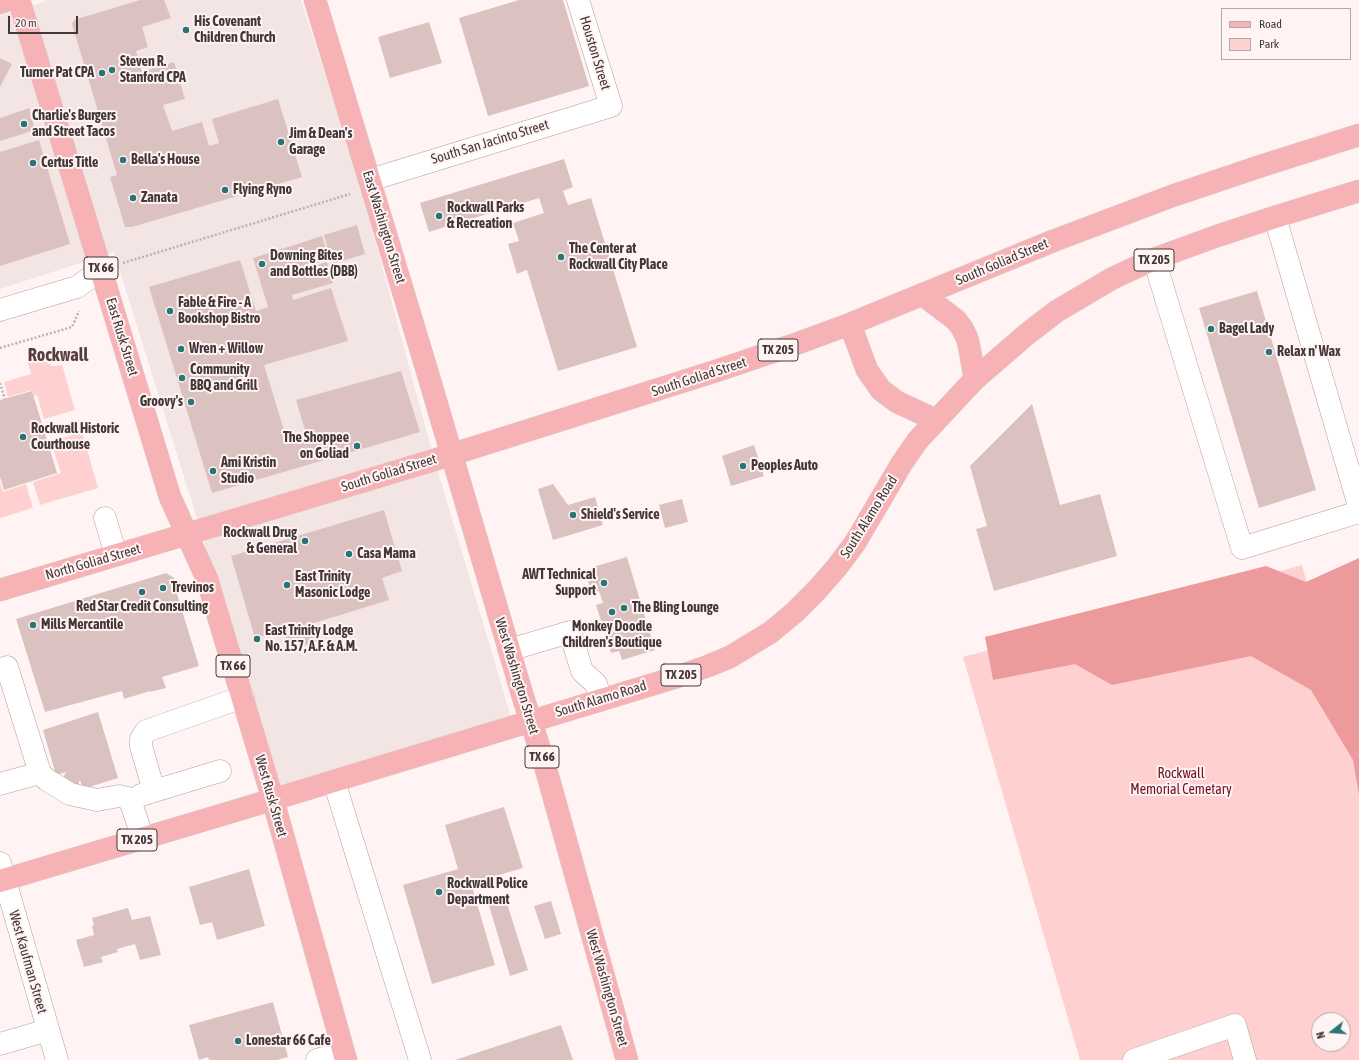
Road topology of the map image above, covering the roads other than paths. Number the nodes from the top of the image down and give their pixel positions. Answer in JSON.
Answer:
{"nodes":[{"id":1,"x":8,"y":0,"type":"edge"},
{"id":2,"x":19,"y":0,"type":"edge"},
{"id":3,"x":315,"y":0,"type":"edge"},
{"id":4,"x":578,"y":0,"type":"edge"},
{"id":5,"x":0,"y":3,"type":"edge"},
{"id":6,"x":611,"y":106,"type":"joint"},
{"id":7,"x":1359,"y":135,"type":"edge"},
{"id":8,"x":371,"y":184,"type":"junction"},
{"id":9,"x":1359,"y":191,"type":"edge"},
{"id":10,"x":1275,"y":217,"type":"junction"},
{"id":11,"x":1154,"y":259,"type":"junction"},
{"id":12,"x":102,"y":269,"type":"junction"},
{"id":13,"x":922,"y":295,"type":"junction"},
{"id":14,"x":0,"y":310,"type":"edge"},
{"id":15,"x":850,"y":324,"type":"junction"},
{"id":16,"x":975,"y":379,"type":"junction"},
{"id":17,"x":936,"y":420,"type":"junction"},
{"id":18,"x":452,"y":455,"type":"junction"},
{"id":19,"x":1359,"y":506,"type":"edge"},
{"id":20,"x":1359,"y":512,"type":"edge"},
{"id":21,"x":105,"y":518,"type":"dead end"},
{"id":22,"x":187,"y":535,"type":"junction"},
{"id":23,"x":116,"y":555,"type":"junction"},
{"id":24,"x":0,"y":590,"type":"edge"},
{"id":25,"x":509,"y":650,"type":"junction"},
{"id":26,"x":0,"y":670,"type":"edge"},
{"id":27,"x":243,"y":697,"type":"junction"},
{"id":28,"x":601,"y":700,"type":"junction"},
{"id":29,"x":530,"y":721,"type":"junction"},
{"id":30,"x":220,"y":771,"type":"dead end"},
{"id":31,"x":40,"y":773,"type":"junction"},
{"id":32,"x":334,"y":781,"type":"junction"},
{"id":33,"x":0,"y":784,"type":"edge"},
{"id":34,"x":154,"y":790,"type":"junction"},
{"id":35,"x":128,"y":798,"type":"junction"},
{"id":36,"x":273,"y":800,"type":"junction"},
{"id":37,"x":143,"y":838,"type":"junction"},
{"id":38,"x":2,"y":875,"type":"edge"},
{"id":39,"x":48,"y":1030,"type":"junction"},
{"id":40,"x":0,"y":1044,"type":"edge"},
{"id":41,"x":345,"y":1056,"type":"edge"},
{"id":42,"x":57,"y":1060,"type":"edge"},
{"id":43,"x":317,"y":1060,"type":"edge"},
{"id":44,"x":420,"y":1060,"type":"edge"},
{"id":45,"x":628,"y":1060,"type":"edge"},
{"id":46,"x":1134,"y":1060,"type":"edge"},
{"id":47,"x":1245,"y":1060,"type":"edge"}],
"edges":[{"from":1,"to":5,"type":"main road"},
{"from":2,"to":12,"type":"main road","name":"East Rusk Street","number":"TX 66"},
{"from":3,"to":8,"type":"main road","name":"East Washington Street","number":"TX 66"},
{"from":4,"to":6,"type":"street","name":"Houston Street"},
{"from":6,"to":8,"type":"street","name":"South San Jacinto Street"},
{"from":7,"to":13,"type":"main road","name":"South Goliad Street","number":"TX 205"},
{"from":8,"to":18,"type":"main road","name":"East Washington Street","number":"TX 66"},
{"from":9,"to":10,"type":"main road","number":"TX 205"},
{"from":10,"to":11,"type":"main road","number":"TX 205"},
{"from":10,"to":19,"type":"street"},
{"from":11,"to":16,"type":"main road","number":"TX 205"},
{"from":11,"to":20,"type":"street"},
{"from":12,"to":14,"type":"street"},
{"from":12,"to":22,"type":"main road","name":"East Rusk Street","number":"TX 66"},
{"from":13,"to":15,"type":"main road","name":"South Goliad Street","number":"TX 205"},
{"from":13,"to":16,"type":"main road"},
{"from":15,"to":17,"type":"main road"},
{"from":15,"to":18,"type":"main road","name":"South Goliad Street","number":"TX 205"},
{"from":16,"to":17,"type":"main road","name":"South Alamo Road","number":"TX 205"},
{"from":17,"to":28,"type":"main road","name":"South Alamo Road","number":"TX 205"},
{"from":18,"to":22,"type":"main road","name":"South Goliad Street","number":"TX 205"},
{"from":18,"to":25,"type":"main road","name":"West Washington Street","number":"TX 66"},
{"from":21,"to":23,"type":"street"},
{"from":22,"to":23,"type":"main road","name":"North Goliad Street","number":"TX 205"},
{"from":22,"to":27,"type":"main road","name":"West Rusk Street","number":"TX 66"},
{"from":23,"to":24,"type":"main road","name":"North Goliad Street","number":"TX 205"},
{"from":25,"to":28,"type":"street"},
{"from":25,"to":29,"type":"main road","name":"West Washington Street","number":"TX 66"},
{"from":26,"to":31,"type":"street"},
{"from":27,"to":34,"type":"street"},
{"from":27,"to":36,"type":"main road","name":"West Rusk Street","number":"TX 66"},
{"from":28,"to":29,"type":"main road","name":"South Alamo Road","number":"TX 205"},
{"from":29,"to":32,"type":"main road","name":"South Alamo Road","number":"TX 205"},
{"from":29,"to":45,"type":"main road","name":"West Washington Street","number":"TX 66"},
{"from":30,"to":34,"type":"street"},
{"from":31,"to":33,"type":"street"},
{"from":31,"to":35,"type":"street"},
{"from":32,"to":36,"type":"main road","name":"South Alamo Road","number":"TX 205"},
{"from":32,"to":44,"type":"street"},
{"from":34,"to":35,"type":"street"},
{"from":35,"to":37,"type":"street"},
{"from":36,"to":37,"type":"main road","number":"TX 205"},
{"from":36,"to":41,"type":"main road","name":"West Rusk Street","number":"TX 66"},
{"from":37,"to":38,"type":"main road","number":"TX 205"},
{"from":38,"to":39,"type":"street","name":"West Kaufman Street"},
{"from":39,"to":40,"type":"street"},
{"from":39,"to":42,"type":"street","name":"West Kaufman Street"},
{"from":41,"to":43,"type":"street"},
{"from":46,"to":47,"type":"street"}]}
